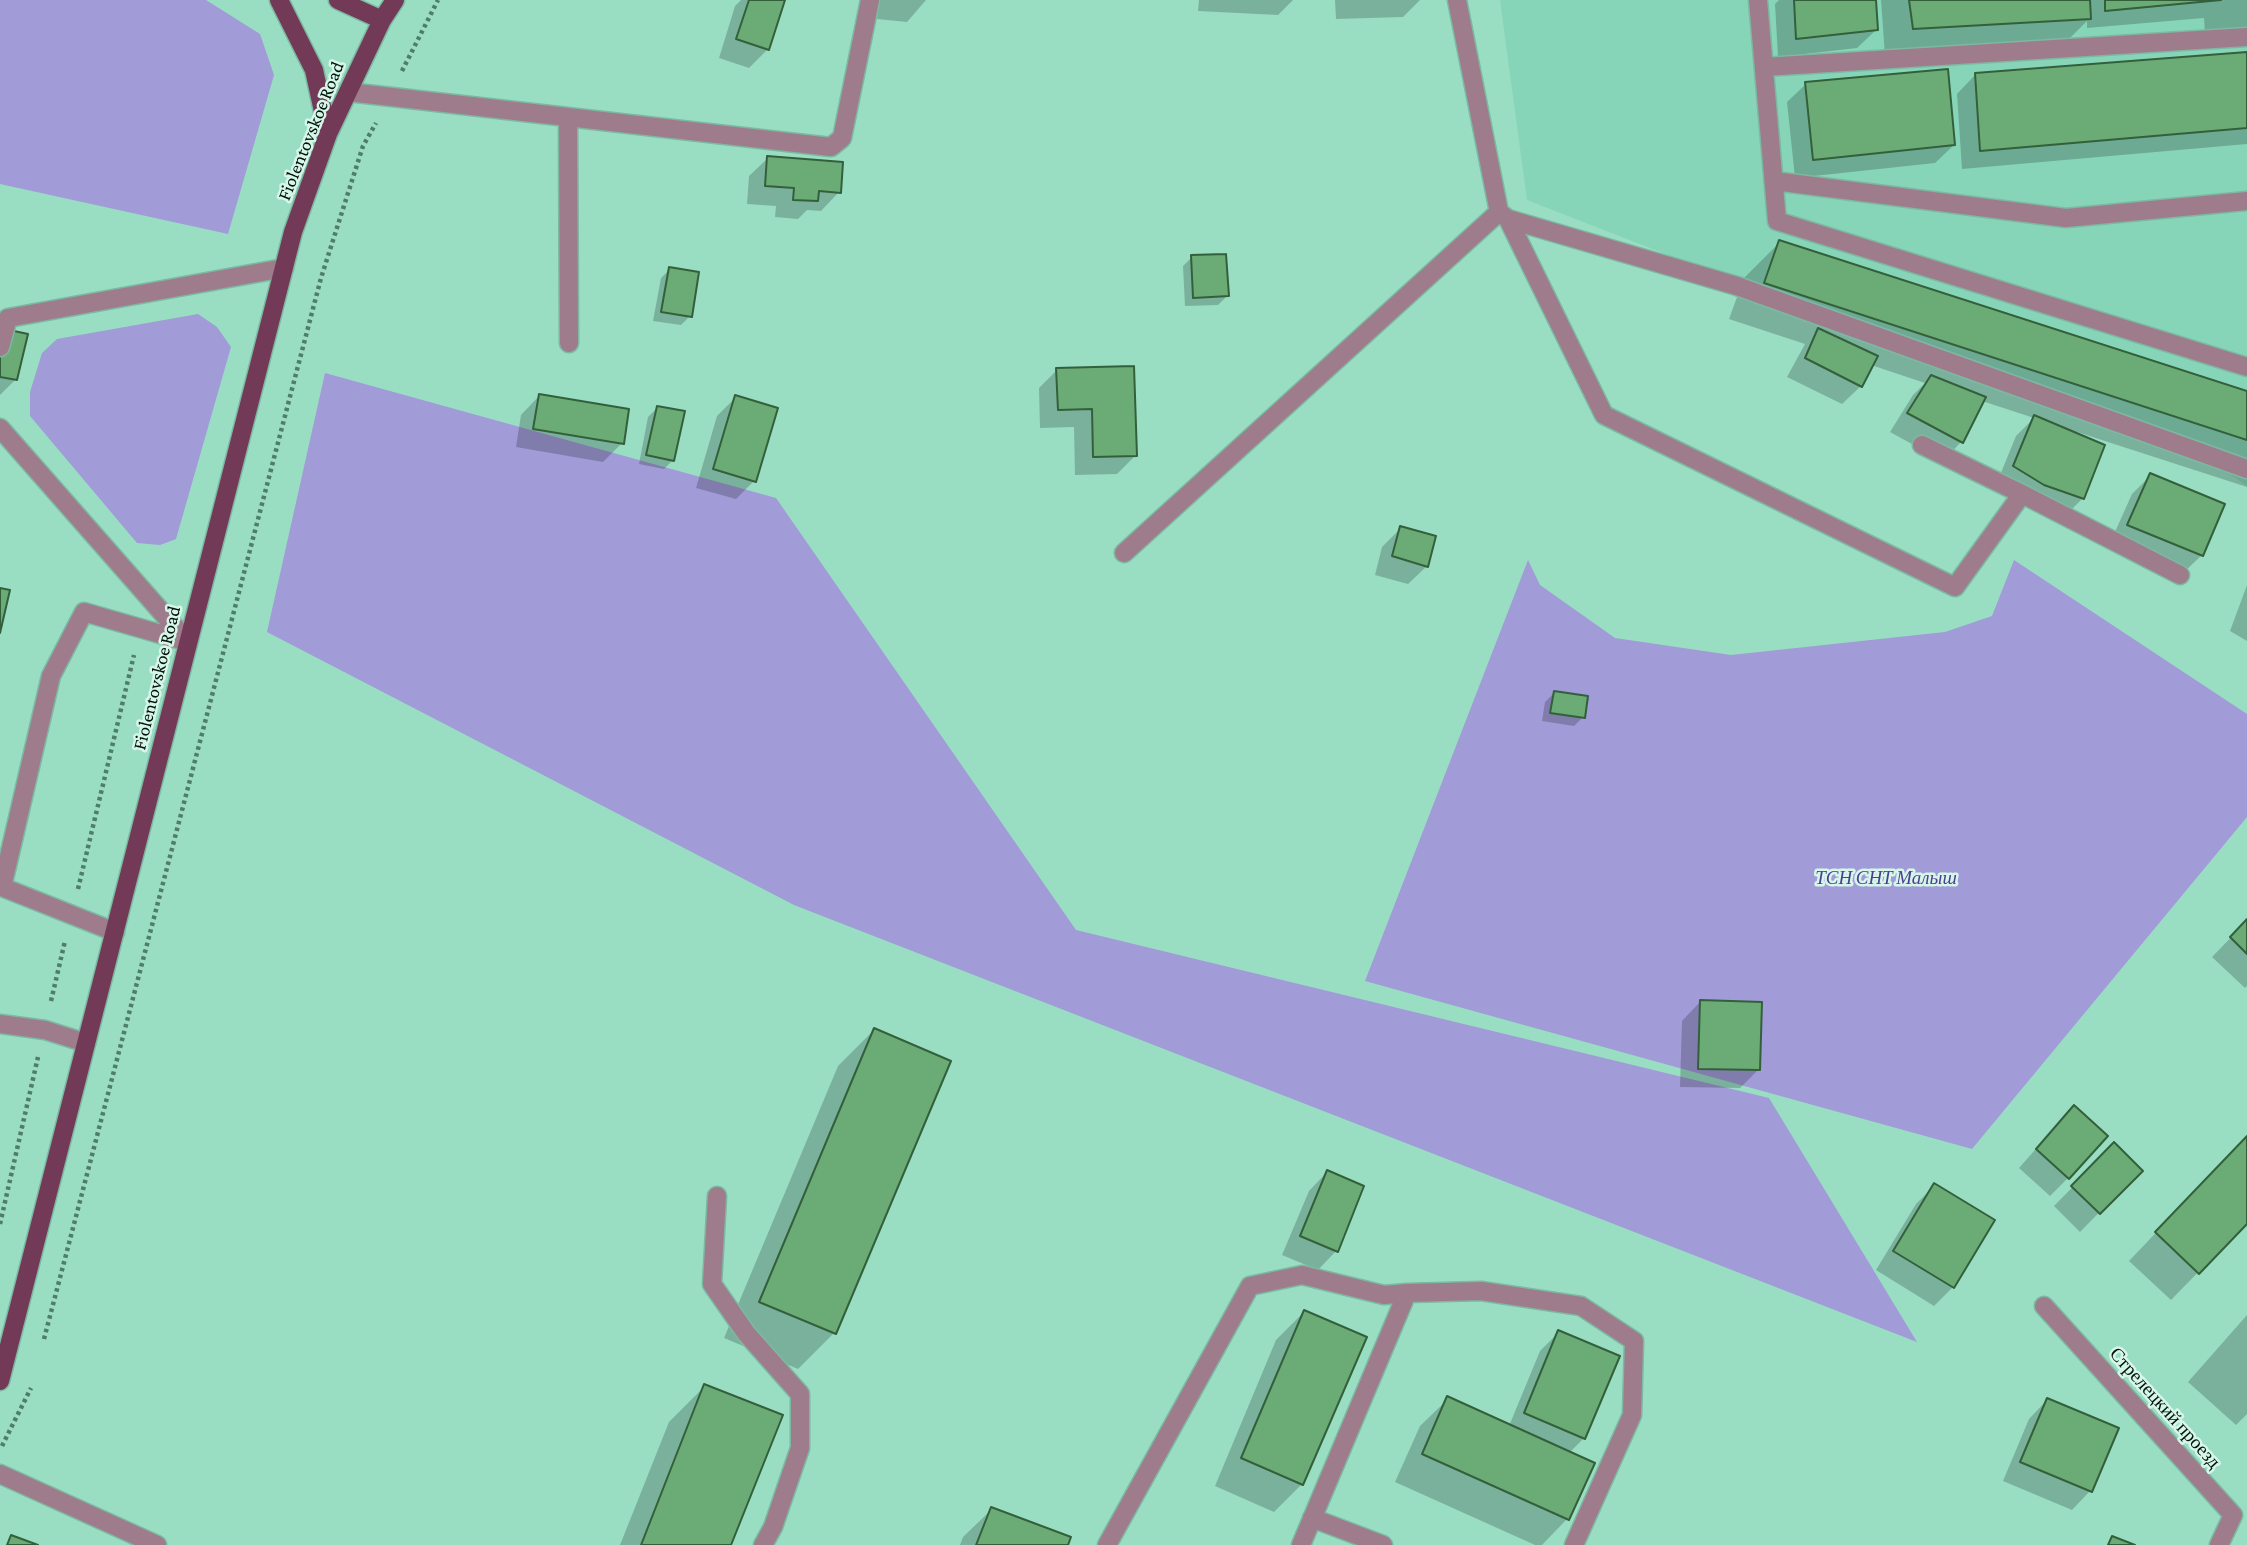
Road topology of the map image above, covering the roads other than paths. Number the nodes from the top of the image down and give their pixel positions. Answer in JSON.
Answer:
{"nodes":[{"id":1,"x":279,"y":0,"type":"edge"},
{"id":2,"x":338,"y":0,"type":"edge"},
{"id":3,"x":395,"y":0,"type":"edge"},
{"id":4,"x":870,"y":0,"type":"edge"},
{"id":5,"x":1457,"y":0,"type":"edge"},
{"id":6,"x":1758,"y":0,"type":"edge"},
{"id":7,"x":382,"y":19,"type":"junction"},
{"id":8,"x":2247,"y":37,"type":"edge"},
{"id":9,"x":1763,"y":67,"type":"junction"},
{"id":10,"x":348,"y":92,"type":"junction"},
{"id":11,"x":568,"y":117,"type":"junction"},
{"id":12,"x":328,"y":134,"type":"junction"},
{"id":13,"x":1774,"y":181,"type":"junction"},
{"id":14,"x":2247,"y":201,"type":"edge"},
{"id":15,"x":1503,"y":216,"type":"junction"},
{"id":16,"x":284,"y":268,"type":"junction"},
{"id":17,"x":569,"y":343,"type":"dead end"},
{"id":18,"x":0,"y":347,"type":"edge"},
{"id":19,"x":2247,"y":368,"type":"edge"},
{"id":20,"x":0,"y":428,"type":"edge"},
{"id":21,"x":1922,"y":445,"type":"dead end"},
{"id":22,"x":2247,"y":469,"type":"edge"},
{"id":23,"x":2022,"y":494,"type":"junction"},
{"id":24,"x":1124,"y":553,"type":"dead end"},
{"id":25,"x":2180,"y":575,"type":"dead end"},
{"id":26,"x":188,"y":642,"type":"junction"},
{"id":27,"x":114,"y":932,"type":"junction"},
{"id":28,"x":0,"y":1024,"type":"edge"},
{"id":29,"x":86,"y":1043,"type":"junction"},
{"id":30,"x":717,"y":1196,"type":"dead end"},
{"id":31,"x":1407,"y":1293,"type":"junction"},
{"id":32,"x":2044,"y":1306,"type":"dead end"},
{"id":33,"x":0,"y":1381,"type":"edge"},
{"id":34,"x":0,"y":1474,"type":"edge"},
{"id":35,"x":1312,"y":1518,"type":"junction"},
{"id":36,"x":134,"y":1540,"type":"edge"},
{"id":37,"x":157,"y":1545,"type":"edge"},
{"id":38,"x":763,"y":1545,"type":"edge"},
{"id":39,"x":1107,"y":1545,"type":"edge"},
{"id":40,"x":1301,"y":1545,"type":"edge"},
{"id":41,"x":1382,"y":1545,"type":"edge"},
{"id":42,"x":1574,"y":1545,"type":"edge"},
{"id":43,"x":2219,"y":1545,"type":"edge"}],
"edges":[{"from":1,"to":12,"type":"main road"},
{"from":2,"to":7,"type":"main road"},
{"from":3,"to":7,"type":"main road","name":"Fiolentovskoe Road"},
{"from":4,"to":11,"type":"street"},
{"from":5,"to":15,"type":"street"},
{"from":6,"to":9,"type":"street"},
{"from":7,"to":10,"type":"main road","name":"Fiolentovskoe Road"},
{"from":8,"to":9,"type":"street"},
{"from":9,"to":13,"type":"street"},
{"from":10,"to":11,"type":"street"},
{"from":10,"to":12,"type":"main road","name":"Fiolentovskoe Road"},
{"from":11,"to":17,"type":"street"},
{"from":12,"to":16,"type":"main road","name":"Fiolentovskoe Road"},
{"from":13,"to":14,"type":"street"},
{"from":13,"to":19,"type":"street"},
{"from":15,"to":22,"type":"street"},
{"from":15,"to":23,"type":"street"},
{"from":15,"to":24,"type":"street"},
{"from":16,"to":18,"type":"street"},
{"from":16,"to":26,"type":"main road","name":"Fiolentovskoe Road"},
{"from":20,"to":26,"type":"street"},
{"from":21,"to":23,"type":"street"},
{"from":23,"to":25,"type":"street"},
{"from":26,"to":27,"type":"main road","name":"Fiolentovskoe Road"},
{"from":26,"to":27,"type":"street"},
{"from":27,"to":29,"type":"main road","name":"Fiolentovskoe Road"},
{"from":28,"to":29,"type":"street"},
{"from":29,"to":33,"type":"main road","name":"Fiolentovskoe Road"},
{"from":30,"to":38,"type":"street"},
{"from":31,"to":35,"type":"street"},
{"from":31,"to":39,"type":"street"},
{"from":31,"to":42,"type":"street"},
{"from":32,"to":43,"type":"street","name":"Стрелецкий проезд"},
{"from":34,"to":36,"type":"street"},
{"from":35,"to":40,"type":"street"},
{"from":35,"to":41,"type":"street"},
{"from":36,"to":37,"type":"street"}]}
